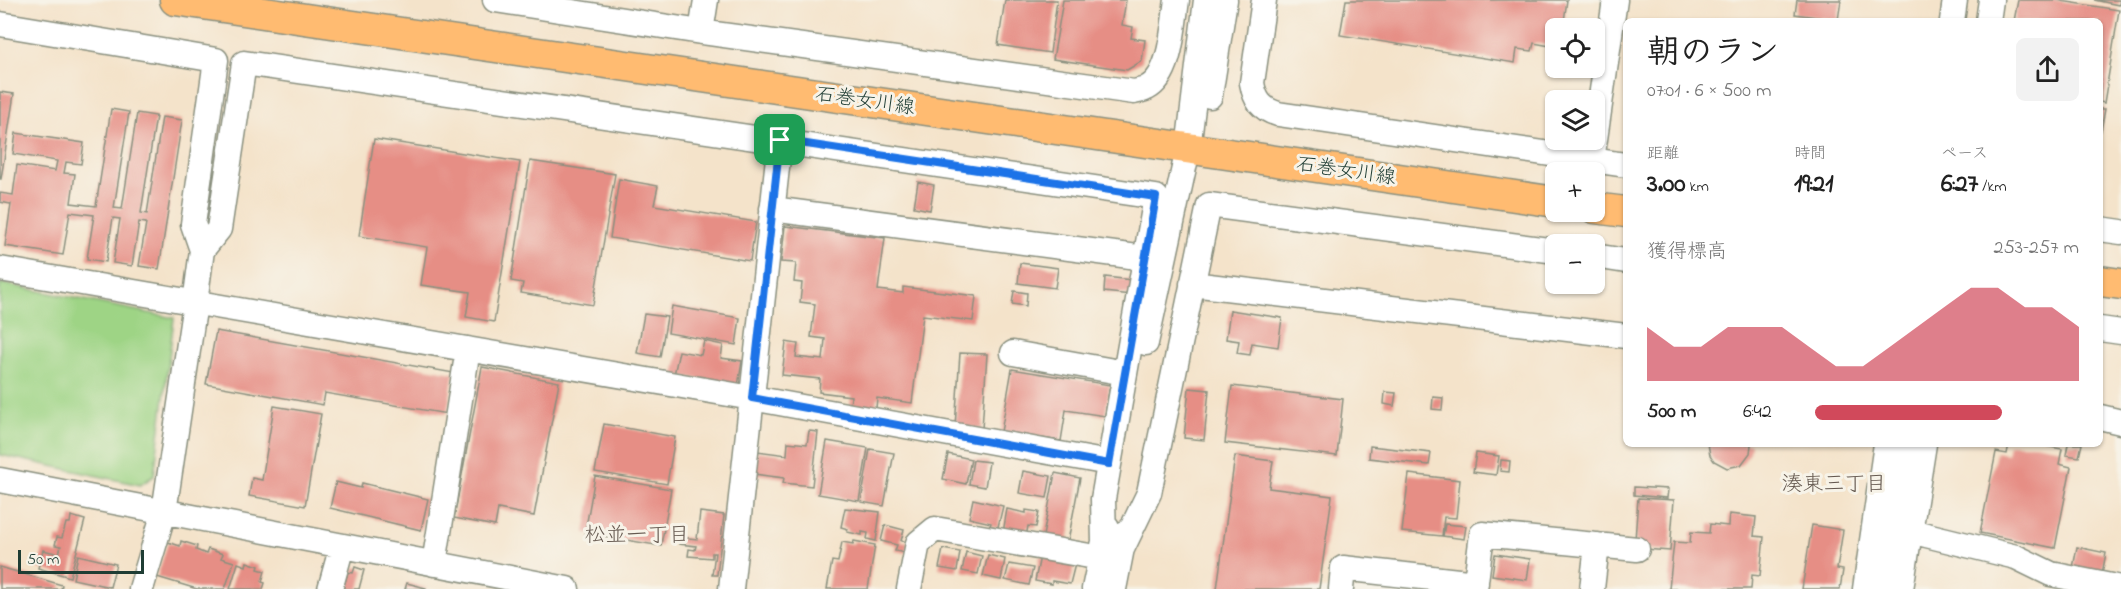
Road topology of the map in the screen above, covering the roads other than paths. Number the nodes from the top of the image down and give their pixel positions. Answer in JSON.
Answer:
{"nodes":[{"id":1,"x":175,"y":0,"type":"edge"},
{"id":2,"x":495,"y":0,"type":"edge"},
{"id":3,"x":706,"y":0,"type":"edge"},
{"id":4,"x":1177,"y":0,"type":"edge"},
{"id":5,"x":1206,"y":0,"type":"edge"},
{"id":6,"x":1225,"y":0,"type":"edge"},
{"id":7,"x":1264,"y":0,"type":"edge"},
{"id":8,"x":1615,"y":0,"type":"edge"},
{"id":9,"x":1955,"y":0,"type":"edge"},
{"id":10,"x":1972,"y":0,"type":"edge"},
{"id":11,"x":1991,"y":0,"type":"edge"},
{"id":12,"x":239,"y":5,"type":"edge"},
{"id":13,"x":1952,"y":18,"type":"edge"},
{"id":14,"x":1969,"y":18,"type":"edge"},
{"id":15,"x":1988,"y":18,"type":"edge"},
{"id":16,"x":0,"y":24,"type":"edge"},
{"id":17,"x":701,"y":32,"type":"junction"},
{"id":18,"x":780,"y":140,"type":"junction"},
{"id":19,"x":1195,"y":150,"type":"junction"},
{"id":20,"x":1592,"y":160,"type":"junction"},
{"id":21,"x":1623,"y":165,"type":"edge"},
{"id":22,"x":1545,"y":200,"type":"edge"},
{"id":23,"x":772,"y":208,"type":"junction"},
{"id":24,"x":1605,"y":209,"type":"edge"},
{"id":25,"x":1623,"y":212,"type":"edge"},
{"id":26,"x":2103,"y":229,"type":"edge"},
{"id":27,"x":2121,"y":232,"type":"edge"},
{"id":28,"x":202,"y":250,"type":"junction"},
{"id":29,"x":1545,"y":250,"type":"edge"},
{"id":30,"x":1145,"y":258,"type":"junction"},
{"id":31,"x":1605,"y":258,"type":"edge"},
{"id":32,"x":1623,"y":261,"type":"edge"},
{"id":33,"x":0,"y":269,"type":"edge"},
{"id":34,"x":2103,"y":281,"type":"edge"},
{"id":35,"x":1192,"y":284,"type":"junction"},
{"id":36,"x":2121,"y":284,"type":"edge"},
{"id":37,"x":195,"y":303,"type":"junction"},
{"id":38,"x":2103,"y":329,"type":"edge"},
{"id":39,"x":2121,"y":332,"type":"edge"},
{"id":40,"x":1623,"y":336,"type":"edge"},
{"id":41,"x":468,"y":349,"type":"junction"},
{"id":42,"x":1013,"y":353,"type":"dead end"},
{"id":43,"x":1125,"y":373,"type":"junction"},
{"id":44,"x":752,"y":398,"type":"junction"},
{"id":45,"x":2103,"y":418,"type":"edge"},
{"id":46,"x":2121,"y":422,"type":"edge"},
{"id":47,"x":1886,"y":447,"type":"edge"},
{"id":48,"x":1904,"y":447,"type":"edge"},
{"id":49,"x":1924,"y":447,"type":"edge"},
{"id":50,"x":1109,"y":464,"type":"junction"},
{"id":51,"x":0,"y":480,"type":"edge"},
{"id":52,"x":164,"y":512,"type":"junction"},
{"id":53,"x":1910,"y":531,"type":"junction"},
{"id":54,"x":1597,"y":545,"type":"junction"},
{"id":55,"x":342,"y":546,"type":"junction"},
{"id":56,"x":1109,"y":549,"type":"junction"},
{"id":57,"x":1637,"y":549,"type":"dead end"},
{"id":58,"x":434,"y":564,"type":"junction"},
{"id":59,"x":528,"y":585,"type":"edge"},
{"id":60,"x":1475,"y":586,"type":"edge"},
{"id":61,"x":2121,"y":588,"type":"edge"},
{"id":62,"x":141,"y":589,"type":"edge"},
{"id":63,"x":330,"y":589,"type":"edge"},
{"id":64,"x":567,"y":589,"type":"edge"},
{"id":65,"x":732,"y":589,"type":"edge"},
{"id":66,"x":909,"y":589,"type":"edge"},
{"id":67,"x":1094,"y":589,"type":"edge"},
{"id":68,"x":1114,"y":589,"type":"edge"},
{"id":69,"x":1341,"y":589,"type":"edge"},
{"id":70,"x":1592,"y":589,"type":"edge"},
{"id":71,"x":1865,"y":589,"type":"edge"},
{"id":72,"x":1882,"y":589,"type":"edge"},
{"id":73,"x":1901,"y":589,"type":"edge"}],
"edges":[{"from":1,"to":12,"type":"main road","name":"石巻女川線"},
{"from":2,"to":17,"type":"street"},
{"from":3,"to":17,"type":"street"},
{"from":4,"to":17,"type":"street"},
{"from":5,"to":19,"type":"street"},
{"from":6,"to":19,"type":"street"},
{"from":7,"to":20,"type":"street"},
{"from":8,"to":20,"type":"street"},
{"from":9,"to":13,"type":"street"},
{"from":10,"to":14,"type":"street"},
{"from":11,"to":15,"type":"street"},
{"from":12,"to":19,"type":"main road","name":"石巻女川線"},
{"from":16,"to":28,"type":"street"},
{"from":18,"to":23,"type":"street"},
{"from":18,"to":28,"type":"street"},
{"from":18,"to":30,"type":"street"},
{"from":19,"to":22,"type":"main road","name":"石巻女川線"},
{"from":19,"to":56,"type":"street"},
{"from":20,"to":21,"type":"street"},
{"from":23,"to":30,"type":"street"},
{"from":23,"to":44,"type":"street"},
{"from":24,"to":25,"type":"main road"},
{"from":26,"to":27,"type":"street"},
{"from":28,"to":37,"type":"street"},
{"from":29,"to":35,"type":"street"},
{"from":30,"to":43,"type":"street"},
{"from":31,"to":32,"type":"street"},
{"from":33,"to":37,"type":"street"},
{"from":34,"to":36,"type":"main road"},
{"from":35,"to":40,"type":"street"},
{"from":35,"to":56,"type":"street"},
{"from":37,"to":41,"type":"street"},
{"from":37,"to":52,"type":"street"},
{"from":38,"to":39,"type":"street"},
{"from":41,"to":44,"type":"street"},
{"from":41,"to":58,"type":"street"},
{"from":42,"to":43,"type":"street"},
{"from":43,"to":50,"type":"street"},
{"from":44,"to":50,"type":"street"},
{"from":44,"to":65,"type":"street"},
{"from":45,"to":46,"type":"street"},
{"from":47,"to":71,"type":"street"},
{"from":48,"to":72,"type":"street"},
{"from":49,"to":53,"type":"street"},
{"from":50,"to":56,"type":"street"},
{"from":51,"to":52,"type":"street"},
{"from":52,"to":55,"type":"street"},
{"from":52,"to":62,"type":"street"},
{"from":53,"to":61,"type":"street"},
{"from":53,"to":73,"type":"street"},
{"from":54,"to":57,"type":"street"},
{"from":54,"to":60,"type":"street"},
{"from":54,"to":70,"type":"street"},
{"from":55,"to":58,"type":"street"},
{"from":55,"to":63,"type":"street"},
{"from":56,"to":66,"type":"street"},
{"from":56,"to":67,"type":"street"},
{"from":56,"to":68,"type":"street"},
{"from":58,"to":59,"type":"street"},
{"from":59,"to":64,"type":"street"},
{"from":60,"to":69,"type":"street"}]}
